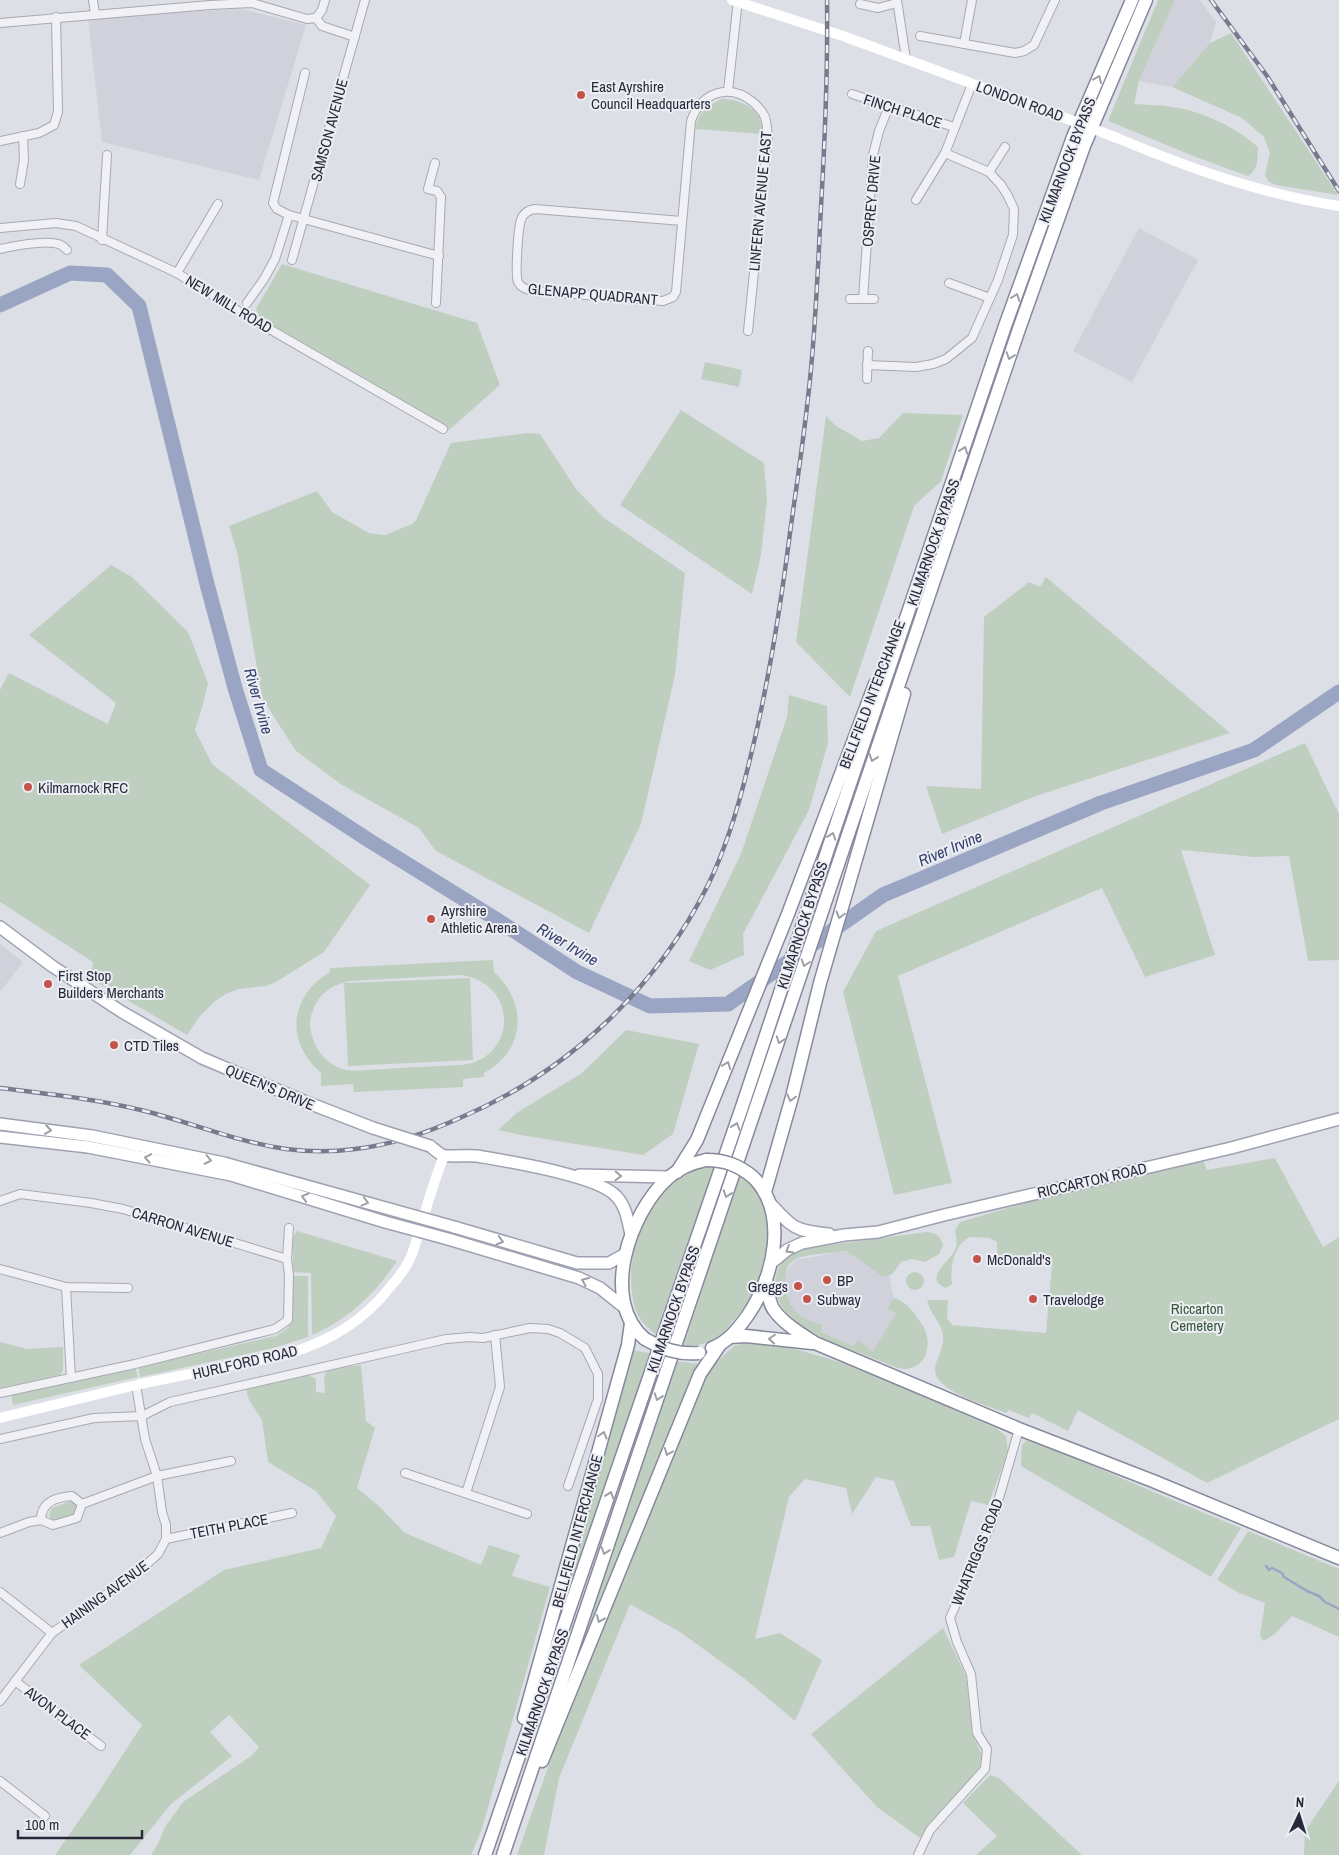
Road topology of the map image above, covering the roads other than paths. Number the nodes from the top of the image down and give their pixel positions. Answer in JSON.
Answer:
{"nodes":[{"id":1,"x":93,"y":0,"type":"edge"},
{"id":2,"x":325,"y":0,"type":"edge"},
{"id":3,"x":365,"y":0,"type":"edge"},
{"id":4,"x":972,"y":0,"type":"edge"},
{"id":5,"x":1054,"y":0,"type":"edge"},
{"id":6,"x":1132,"y":0,"type":"edge"},
{"id":7,"x":1146,"y":0,"type":"edge"},
{"id":8,"x":736,"y":1,"type":"edge"},
{"id":9,"x":897,"y":1,"type":"edge"},
{"id":10,"x":210,"y":2,"type":"edge"},
{"id":11,"x":860,"y":4,"type":"dead end"},
{"id":12,"x":95,"y":14,"type":"junction"},
{"id":13,"x":56,"y":17,"type":"junction"},
{"id":14,"x":316,"y":18,"type":"junction"},
{"id":15,"x":0,"y":23,"type":"edge"},
{"id":16,"x":920,"y":36,"type":"dead end"},
{"id":17,"x":355,"y":37,"type":"junction"},
{"id":18,"x":964,"y":44,"type":"junction"},
{"id":19,"x":906,"y":59,"type":"junction"},
{"id":20,"x":305,"y":73,"type":"dead end"},
{"id":21,"x":972,"y":84,"type":"junction"},
{"id":22,"x":728,"y":91,"type":"junction"},
{"id":23,"x":852,"y":94,"type":"dead end"},
{"id":24,"x":888,"y":106,"type":"junction"},
{"id":25,"x":954,"y":127,"type":"junction"},
{"id":26,"x":23,"y":136,"type":"junction"},
{"id":27,"x":0,"y":141,"type":"edge"},
{"id":28,"x":1005,"y":147,"type":"dead end"},
{"id":29,"x":945,"y":152,"type":"junction"},
{"id":30,"x":106,"y":155,"type":"dead end"},
{"id":31,"x":435,"y":163,"type":"dead end"},
{"id":32,"x":989,"y":172,"type":"junction"},
{"id":33,"x":20,"y":184,"type":"dead end"},
{"id":34,"x":916,"y":200,"type":"dead end"},
{"id":35,"x":218,"y":204,"type":"dead end"},
{"id":36,"x":1339,"y":206,"type":"edge"},
{"id":37,"x":289,"y":215,"type":"junction"},
{"id":38,"x":305,"y":219,"type":"junction"},
{"id":39,"x":682,"y":220,"type":"junction"},
{"id":40,"x":0,"y":228,"type":"edge"},
{"id":41,"x":102,"y":240,"type":"junction"},
{"id":42,"x":0,"y":249,"type":"edge"},
{"id":43,"x":67,"y":250,"type":"dead end"},
{"id":44,"x":439,"y":256,"type":"junction"},
{"id":45,"x":292,"y":260,"type":"dead end"},
{"id":46,"x":177,"y":273,"type":"junction"},
{"id":47,"x":949,"y":282,"type":"dead end"},
{"id":48,"x":990,"y":298,"type":"junction"},
{"id":49,"x":850,"y":299,"type":"dead end"},
{"id":50,"x":863,"y":299,"type":"junction"},
{"id":51,"x":874,"y":299,"type":"dead end"},
{"id":52,"x":247,"y":303,"type":"dead end"},
{"id":53,"x":436,"y":303,"type":"dead end"},
{"id":54,"x":748,"y":331,"type":"dead end"},
{"id":55,"x":868,"y":351,"type":"dead end"},
{"id":56,"x":868,"y":365,"type":"junction"},
{"id":57,"x":867,"y":379,"type":"dead end"},
{"id":58,"x":444,"y":429,"type":"dead end"},
{"id":59,"x":943,"y":513,"type":"junction"},
{"id":60,"x":955,"y":516,"type":"junction"},
{"id":61,"x":0,"y":927,"type":"edge"},
{"id":62,"x":1339,"y":1119,"type":"edge"},
{"id":63,"x":0,"y":1124,"type":"edge"},
{"id":64,"x":0,"y":1137,"type":"edge"},
{"id":65,"x":444,"y":1156,"type":"junction"},
{"id":66,"x":570,"y":1174,"type":"junction"},
{"id":67,"x":672,"y":1175,"type":"junction"},
{"id":68,"x":767,"y":1197,"type":"junction"},
{"id":69,"x":1,"y":1200,"type":"edge"},
{"id":70,"x":289,"y":1228,"type":"dead end"},
{"id":71,"x":631,"y":1235,"type":"junction"},
{"id":72,"x":844,"y":1235,"type":"junction"},
{"id":73,"x":625,"y":1254,"type":"junction"},
{"id":74,"x":287,"y":1259,"type":"junction"},
{"id":75,"x":770,"y":1264,"type":"junction"},
{"id":76,"x":0,"y":1269,"type":"edge"},
{"id":77,"x":766,"y":1279,"type":"junction"},
{"id":78,"x":66,"y":1287,"type":"junction"},
{"id":79,"x":128,"y":1288,"type":"dead end"},
{"id":80,"x":625,"y":1308,"type":"junction"},
{"id":81,"x":631,"y":1323,"type":"junction"},
{"id":82,"x":496,"y":1335,"type":"junction"},
{"id":83,"x":730,"y":1337,"type":"junction"},
{"id":84,"x":815,"y":1343,"type":"junction"},
{"id":85,"x":719,"y":1346,"type":"junction"},
{"id":86,"x":71,"y":1378,"type":"junction"},
{"id":87,"x":136,"y":1385,"type":"junction"},
{"id":88,"x":0,"y":1393,"type":"edge"},
{"id":89,"x":142,"y":1416,"type":"junction"},
{"id":90,"x":0,"y":1418,"type":"edge"},
{"id":91,"x":1019,"y":1429,"type":"junction"},
{"id":92,"x":0,"y":1439,"type":"edge"},
{"id":93,"x":231,"y":1462,"type":"dead end"},
{"id":94,"x":405,"y":1473,"type":"dead end"},
{"id":95,"x":158,"y":1476,"type":"junction"},
{"id":96,"x":568,"y":1486,"type":"dead end"},
{"id":97,"x":466,"y":1493,"type":"junction"},
{"id":98,"x":82,"y":1504,"type":"junction"},
{"id":99,"x":292,"y":1513,"type":"dead end"},
{"id":100,"x":527,"y":1514,"type":"dead end"},
{"id":101,"x":41,"y":1520,"type":"junction"},
{"id":102,"x":0,"y":1532,"type":"edge"},
{"id":103,"x":166,"y":1539,"type":"junction"},
{"id":104,"x":1339,"y":1558,"type":"edge"},
{"id":105,"x":0,"y":1592,"type":"edge"},
{"id":106,"x":52,"y":1633,"type":"junction"},
{"id":107,"x":16,"y":1681,"type":"junction"},
{"id":108,"x":0,"y":1701,"type":"edge"},
{"id":109,"x":101,"y":1746,"type":"dead end"},
{"id":110,"x":0,"y":1781,"type":"edge"},
{"id":111,"x":45,"y":1816,"type":"dead end"},
{"id":112,"x":486,"y":1854,"type":"edge"},
{"id":113,"x":503,"y":1855,"type":"edge"},
{"id":114,"x":918,"y":1855,"type":"edge"}],
"edges":[{"from":1,"to":12,"type":"street"},
{"from":2,"to":14,"type":"street"},
{"from":3,"to":17,"type":"street","name":"SAMSON AVENUE"},
{"from":4,"to":18,"type":"street"},
{"from":5,"to":18,"type":"street"},
{"from":59,"to":6,"type":"highway","name":"KILMARNOCK BYPASS","one_way":true},
{"from":7,"to":60,"type":"highway","name":"KILMARNOCK BYPASS","one_way":true},
{"from":8,"to":19,"type":"main road","name":"LONDON ROAD"},
{"from":8,"to":22,"type":"street"},
{"from":9,"to":11,"type":"street"},
{"from":9,"to":19,"type":"street"},
{"from":10,"to":12,"type":"street"},
{"from":10,"to":14,"type":"street"},
{"from":12,"to":13,"type":"street"},
{"from":13,"to":15,"type":"street"},
{"from":13,"to":26,"type":"street"},
{"from":14,"to":17,"type":"street"},
{"from":16,"to":18,"type":"street"},
{"from":17,"to":38,"type":"street","name":"SAMSON AVENUE"},
{"from":19,"to":21,"type":"main road","name":"LONDON ROAD"},
{"from":20,"to":37,"type":"street"},
{"from":21,"to":25,"type":"street"},
{"from":21,"to":36,"type":"main road","name":"LONDON ROAD","bridge":true},
{"from":22,"to":39,"type":"street"},
{"from":22,"to":54,"type":"street","name":"LINFERN AVENUE EAST"},
{"from":23,"to":24,"type":"street","name":"FINCH PLACE"},
{"from":24,"to":25,"type":"street","name":"FINCH PLACE"},
{"from":24,"to":50,"type":"street","name":"OSPREY DRIVE"},
{"from":25,"to":29,"type":"street"},
{"from":26,"to":27,"type":"street"},
{"from":26,"to":33,"type":"street"},
{"from":28,"to":32,"type":"street"},
{"from":29,"to":32,"type":"street"},
{"from":29,"to":34,"type":"street"},
{"from":30,"to":41,"type":"street"},
{"from":31,"to":44,"type":"street"},
{"from":32,"to":48,"type":"street"},
{"from":35,"to":46,"type":"street"},
{"from":37,"to":38,"type":"street"},
{"from":37,"to":52,"type":"street"},
{"from":38,"to":44,"type":"street"},
{"from":38,"to":45,"type":"street","name":"SAMSON AVENUE"},
{"from":39,"to":39,"type":"street","name":"GLENAPP QUADRANT"},
{"from":40,"to":41,"type":"street","name":"NEW MILL ROAD"},
{"from":41,"to":46,"type":"street","name":"NEW MILL ROAD"},
{"from":42,"to":43,"type":"street"},
{"from":44,"to":53,"type":"street"},
{"from":46,"to":58,"type":"street","name":"NEW MILL ROAD"},
{"from":47,"to":48,"type":"street"},
{"from":48,"to":56,"type":"street"},
{"from":49,"to":50,"type":"street"},
{"from":50,"to":51,"type":"street"},
{"from":55,"to":56,"type":"street"},
{"from":56,"to":57,"type":"street"},
{"from":67,"to":59,"type":"highway","name":"BELLFIELD INTERCHANGE","one_way":true},
{"from":112,"to":59,"type":"highway","name":"KILMARNOCK BYPASS","one_way":true},
{"from":60,"to":68,"type":"highway","one_way":true},
{"from":60,"to":113,"type":"highway","name":"KILMARNOCK BYPASS","one_way":true},
{"from":61,"to":65,"type":"main road","name":"QUEEN'S DRIVE","bridge":true},
{"from":62,"to":72,"type":"main road","name":"RICCARTON ROAD"},
{"from":63,"to":73,"type":"main road","one_way":true,"bridge":true},
{"from":80,"to":64,"type":"main road","one_way":true,"bridge":true},
{"from":65,"to":66,"type":"main road"},
{"from":65,"to":87,"type":"main road","name":"HURLFORD ROAD"},
{"from":66,"to":67,"type":"main road","one_way":true},
{"from":66,"to":71,"type":"main road"},
{"from":67,"to":68,"type":"highway","bridge":true},
{"from":67,"to":71,"type":"highway"},
{"from":68,"to":72,"type":"main road","name":"RICCARTON ROAD"},
{"from":68,"to":75,"type":"highway"},
{"from":69,"to":74,"type":"street","name":"CARRON AVENUE"},
{"from":70,"to":74,"type":"street"},
{"from":71,"to":73,"type":"highway"},
{"from":72,"to":75,"type":"main road","name":"RICCARTON ROAD","one_way":true},
{"from":73,"to":80,"type":"highway"},
{"from":74,"to":86,"type":"street","name":"HURLFORD ROAD"},
{"from":75,"to":77,"type":"highway"},
{"from":76,"to":78,"type":"street"},
{"from":77,"to":83,"type":"highway"},
{"from":77,"to":84,"type":"highway"},
{"from":78,"to":79,"type":"street"},
{"from":78,"to":86,"type":"street"},
{"from":80,"to":81,"type":"highway"},
{"from":81,"to":85,"type":"highway","bridge":true},
{"from":112,"to":81,"type":"highway","name":"BELLFIELD INTERCHANGE","one_way":true},
{"from":82,"to":89,"type":"street","name":"HURLFORD ROAD"},
{"from":82,"to":96,"type":"street","name":"HURLFORD ROAD"},
{"from":82,"to":97,"type":"street"},
{"from":84,"to":83,"type":"highway","one_way":true},
{"from":83,"to":85,"type":"highway"},
{"from":84,"to":91,"type":"highway"},
{"from":85,"to":113,"type":"highway","one_way":true},
{"from":86,"to":88,"type":"street","name":"HURLFORD ROAD"},
{"from":87,"to":89,"type":"street"},
{"from":87,"to":90,"type":"main road","name":"HURLFORD ROAD"},
{"from":89,"to":92,"type":"street","name":"HURLFORD ROAD"},
{"from":89,"to":95,"type":"street"},
{"from":91,"to":104,"type":"highway"},
{"from":91,"to":114,"type":"street","name":"WHATRIGGS ROAD"},
{"from":93,"to":95,"type":"street"},
{"from":94,"to":97,"type":"street"},
{"from":95,"to":98,"type":"street"},
{"from":95,"to":103,"type":"street"},
{"from":97,"to":100,"type":"street"},
{"from":98,"to":101,"type":"street"},
{"from":98,"to":101,"type":"street"},
{"from":99,"to":103,"type":"street","name":"TEITH PLACE"},
{"from":101,"to":102,"type":"street"},
{"from":103,"to":106,"type":"street","name":"HAINING AVENUE"},
{"from":105,"to":106,"type":"street"},
{"from":106,"to":107,"type":"street","name":"HAINING AVENUE"},
{"from":107,"to":108,"type":"street","name":"HAINING AVENUE"},
{"from":107,"to":109,"type":"street","name":"AVON PLACE"},
{"from":110,"to":111,"type":"street"}]}
